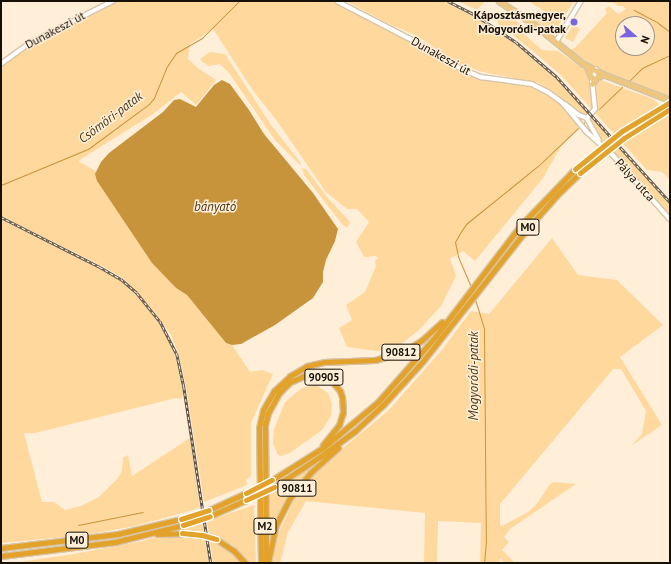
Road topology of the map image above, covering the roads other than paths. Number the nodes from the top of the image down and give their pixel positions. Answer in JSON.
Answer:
{"nodes":[{"id":1,"x":113,"y":1,"type":"edge"},
{"id":2,"x":337,"y":1,"type":"edge"},
{"id":3,"x":499,"y":1,"type":"edge"},
{"id":4,"x":581,"y":1,"type":"edge"},
{"id":5,"x":556,"y":42,"type":"junction"},
{"id":6,"x":1,"y":64,"type":"edge"},
{"id":7,"x":588,"y":66,"type":"junction"},
{"id":8,"x":596,"y":70,"type":"junction"},
{"id":9,"x":602,"y":74,"type":"junction"},
{"id":10,"x":592,"y":81,"type":"junction"},
{"id":11,"x":670,"y":101,"type":"edge"},
{"id":12,"x":562,"y":102,"type":"junction"},
{"id":13,"x":670,"y":109,"type":"edge"},
{"id":14,"x":587,"y":118,"type":"junction"},
{"id":15,"x":600,"y":141,"type":"junction"},
{"id":16,"x":670,"y":219,"type":"edge"},
{"id":17,"x":465,"y":296,"type":"junction"},
{"id":18,"x":355,"y":431,"type":"junction"},
{"id":19,"x":312,"y":456,"type":"junction"},
{"id":20,"x":262,"y":490,"type":"junction"},
{"id":21,"x":144,"y":536,"type":"junction"},
{"id":22,"x":1,"y":548,"type":"edge"},
{"id":23,"x":1,"y":556,"type":"edge"},
{"id":24,"x":245,"y":563,"type":"edge"},
{"id":25,"x":261,"y":563,"type":"edge"},
{"id":26,"x":267,"y":563,"type":"edge"}],
"edges":[{"from":1,"to":6,"type":"street","name":"Dunakeszi út"},
{"from":2,"to":12,"type":"street","name":"Dunakeszi út"},
{"from":3,"to":5,"type":"main road"},
{"from":4,"to":5,"type":"street"},
{"from":5,"to":7,"type":"main road"},
{"from":7,"to":8,"type":"main road"},
{"from":7,"to":10,"type":"main road"},
{"from":8,"to":9,"type":"main road"},
{"from":8,"to":10,"type":"street"},
{"from":9,"to":10,"type":"main road"},
{"from":9,"to":11,"type":"main road"},
{"from":10,"to":14,"type":"street"},
{"from":11,"to":17,"type":"highway","number":"M0","bridge":true},
{"from":12,"to":14,"type":"street"},
{"from":12,"to":15,"type":"street","name":"Dunakeszi út"},
{"from":13,"to":18,"type":"highway","number":"M0","bridge":true},
{"from":14,"to":15,"type":"street"},
{"from":15,"to":16,"type":"street","name":"Pálya utca"},
{"from":17,"to":19,"type":"highway","number":"M0"},
{"from":17,"to":20,"type":"highway","number":"90812"},
{"from":18,"to":21,"type":"highway","number":"M0","bridge":true},
{"from":18,"to":26,"type":"highway","number":"90811"},
{"from":19,"to":20,"type":"highway","number":"90905"},
{"from":19,"to":22,"type":"highway","number":"M0","bridge":true},
{"from":20,"to":25,"type":"highway","number":"M2"},
{"from":20,"to":26,"type":"highway","number":"M2"},
{"from":21,"to":23,"type":"highway","number":"M0"},
{"from":21,"to":24,"type":"highway","bridge":true}]}
